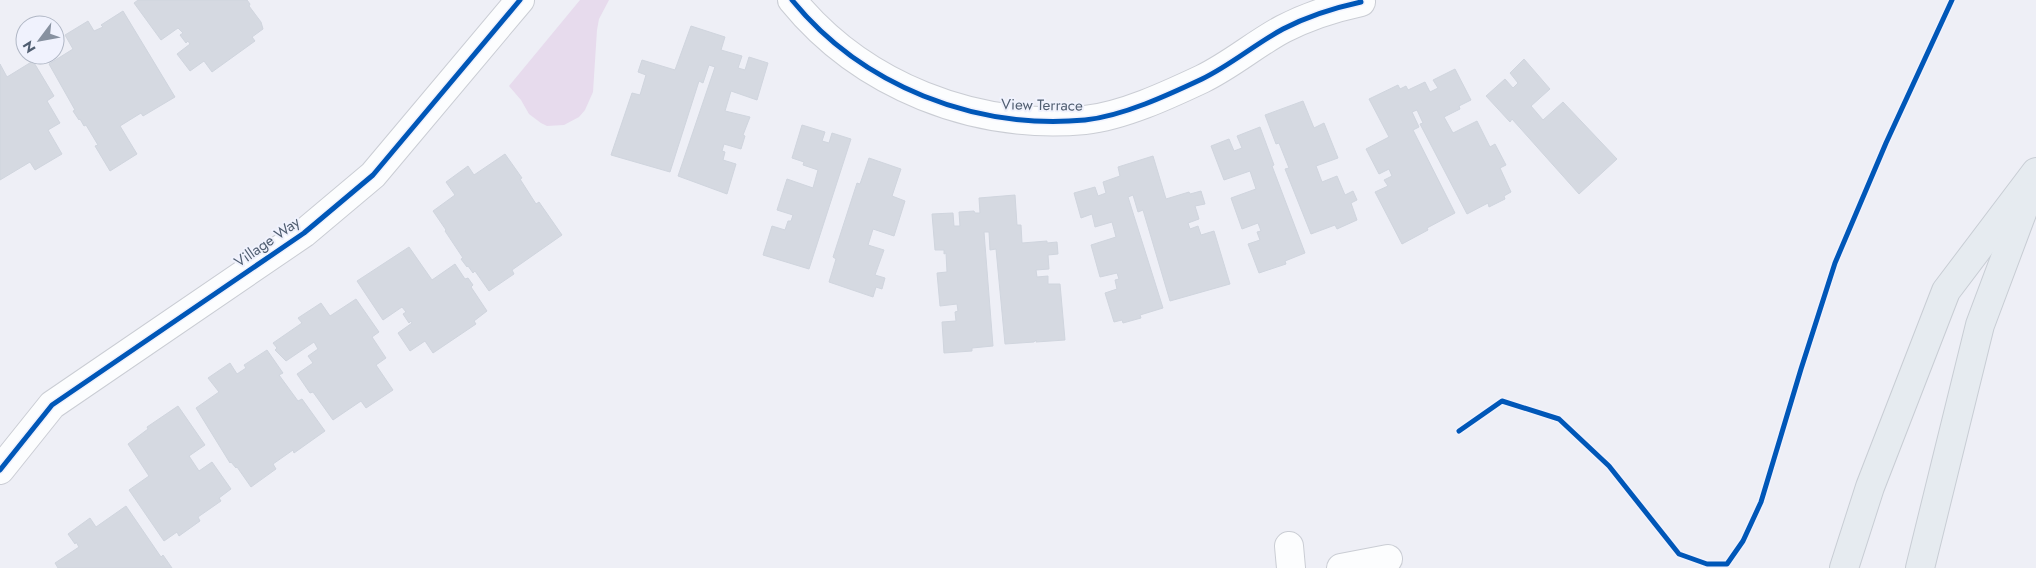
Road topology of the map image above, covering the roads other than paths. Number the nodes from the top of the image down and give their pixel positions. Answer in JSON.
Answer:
{"nodes":[{"id":1,"x":520,"y":0,"type":"edge"},
{"id":2,"x":792,"y":0,"type":"edge"},
{"id":3,"x":1361,"y":2,"type":"dead end"},
{"id":4,"x":2036,"y":172,"type":"edge"},
{"id":5,"x":2036,"y":177,"type":"edge"},
{"id":6,"x":0,"y":470,"type":"edge"},
{"id":7,"x":1388,"y":559,"type":"dead end"},
{"id":8,"x":1342,"y":568,"type":"edge"},
{"id":9,"x":1844,"y":568,"type":"edge"},
{"id":10,"x":1920,"y":568,"type":"edge"}],
"edges":[{"from":1,"to":6,"type":"street","name":"Village Way"},
{"from":2,"to":3,"type":"street","name":"View Terrace"},
{"from":4,"to":9,"type":"highway"},
{"from":5,"to":10,"type":"highway"},
{"from":7,"to":8,"type":"street"}]}
